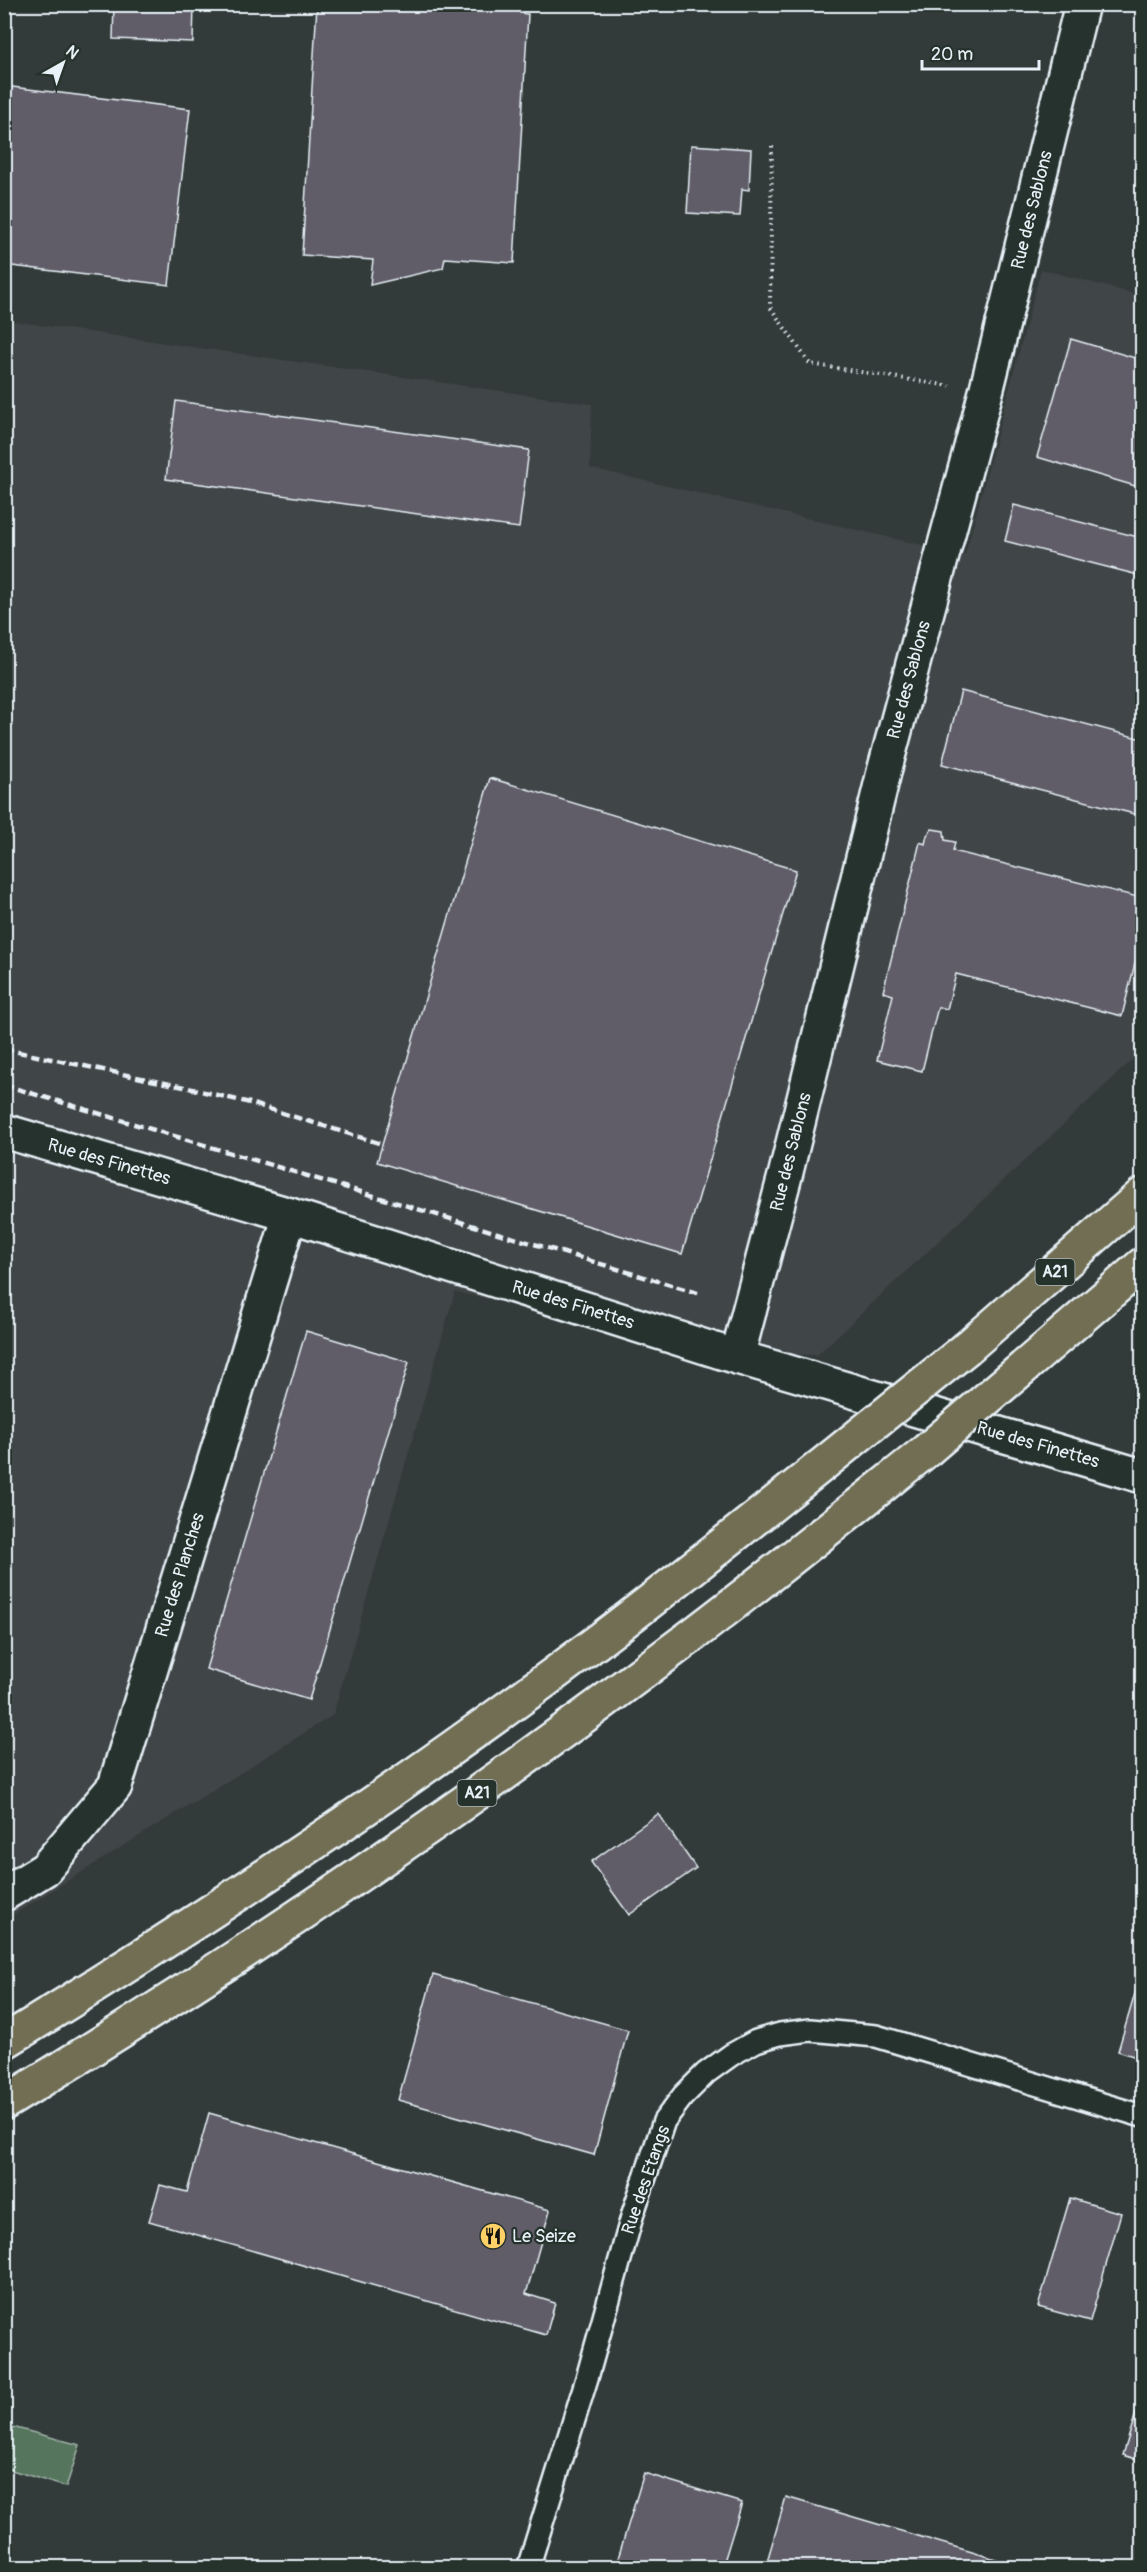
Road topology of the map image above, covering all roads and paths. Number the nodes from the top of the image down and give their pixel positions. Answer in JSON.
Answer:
{"nodes":[{"id":1,"x":1082,"y":4,"type":"edge"},
{"id":2,"x":772,"y":146,"type":"dead end"},
{"id":3,"x":987,"y":392,"type":"junction"},
{"id":4,"x":4,"y":1131,"type":"edge"},
{"id":5,"x":1143,"y":1195,"type":"edge"},
{"id":6,"x":290,"y":1215,"type":"junction"},
{"id":7,"x":1143,"y":1265,"type":"edge"},
{"id":8,"x":737,"y":1356,"type":"junction"},
{"id":9,"x":1143,"y":1476,"type":"edge"},
{"id":10,"x":4,"y":1894,"type":"edge"},
{"id":11,"x":4,"y":2042,"type":"edge"},
{"id":12,"x":4,"y":2103,"type":"edge"},
{"id":13,"x":1143,"y":2116,"type":"edge"},
{"id":14,"x":528,"y":2568,"type":"edge"}],
"edges":[{"from":1,"to":3,"type":"street","name":"Rue des Sablons"},
{"from":2,"to":3,"type":"path"},
{"from":3,"to":8,"type":"street","name":"Rue des Sablons"},
{"from":4,"to":6,"type":"street","name":"Rue des Finettes"},
{"from":5,"to":11,"type":"highway","number":"A21","bridge":true},
{"from":6,"to":8,"type":"street","name":"Rue des Finettes"},
{"from":6,"to":10,"type":"street","name":"Rue des Planches"},
{"from":7,"to":12,"type":"highway","number":"A21","bridge":true},
{"from":8,"to":9,"type":"street","name":"Rue des Finettes"},
{"from":13,"to":14,"type":"lane","name":"Rue des Etangs"}]}
